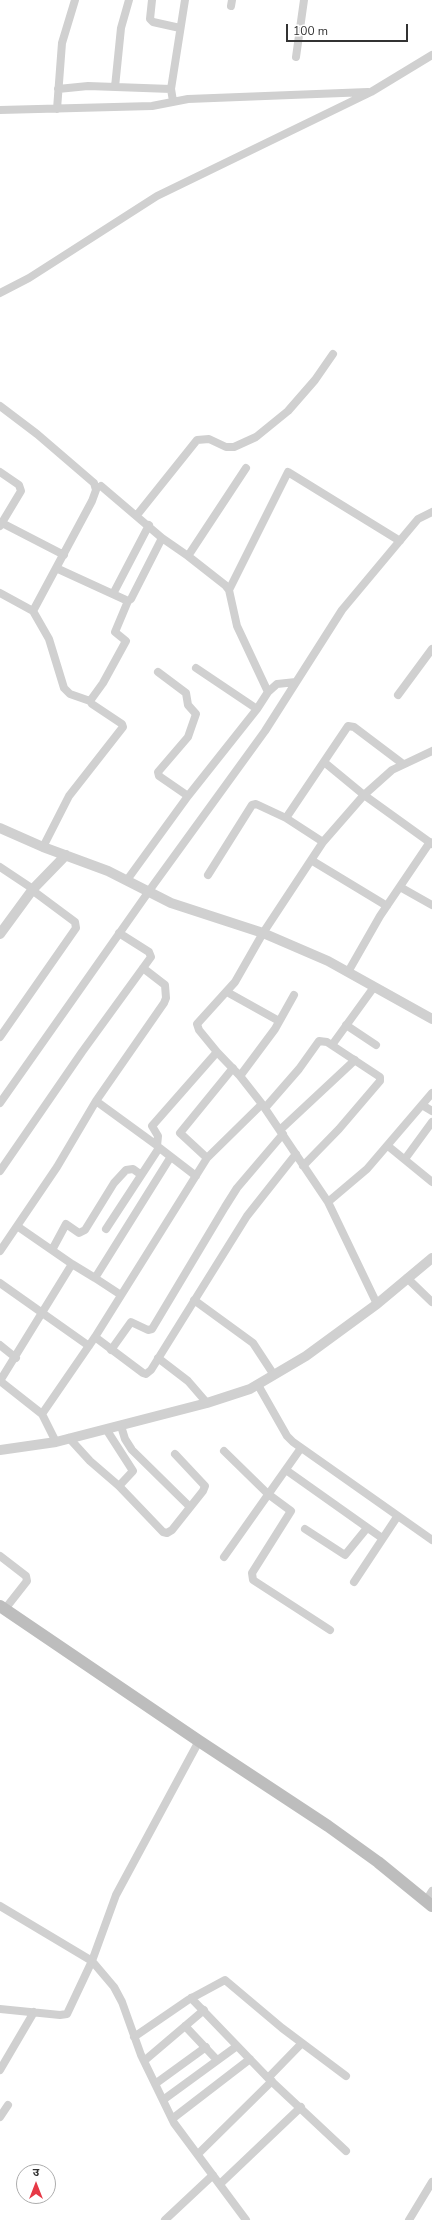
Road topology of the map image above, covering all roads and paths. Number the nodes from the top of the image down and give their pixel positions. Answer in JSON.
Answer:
{"nodes":[{"id":1,"x":75,"y":0,"type":"edge"},
{"id":2,"x":129,"y":0,"type":"edge"},
{"id":3,"x":152,"y":0,"type":"edge"},
{"id":4,"x":185,"y":0,"type":"edge"},
{"id":5,"x":304,"y":0,"type":"edge"},
{"id":6,"x":180,"y":28,"type":"junction"},
{"id":7,"x":432,"y":55,"type":"edge"},
{"id":8,"x":296,"y":57,"type":"dead end"},
{"id":9,"x":115,"y":86,"type":"junction"},
{"id":10,"x":58,"y":89,"type":"junction"},
{"id":11,"x":171,"y":89,"type":"junction"},
{"id":12,"x":371,"y":92,"type":"junction"},
{"id":13,"x":172,"y":101,"type":"junction"},
{"id":14,"x":57,"y":109,"type":"junction"},
{"id":15,"x":0,"y":110,"type":"edge"},
{"id":16,"x":0,"y":293,"type":"edge"},
{"id":17,"x":332,"y":354,"type":"dead end"},
{"id":18,"x":0,"y":406,"type":"edge"},
{"id":19,"x":246,"y":468,"type":"dead end"},
{"id":20,"x":0,"y":472,"type":"edge"},
{"id":21,"x":101,"y":486,"type":"dead end"},
{"id":22,"x":432,"y":512,"type":"edge"},
{"id":23,"x":137,"y":515,"type":"junction"},
{"id":24,"x":1,"y":525,"type":"edge"},
{"id":25,"x":149,"y":525,"type":"junction"},
{"id":26,"x":162,"y":538,"type":"junction"},
{"id":27,"x":400,"y":541,"type":"junction"},
{"id":28,"x":64,"y":555,"type":"junction"},
{"id":29,"x":188,"y":556,"type":"junction"},
{"id":30,"x":56,"y":568,"type":"junction"},
{"id":31,"x":229,"y":590,"type":"junction"},
{"id":32,"x":0,"y":593,"type":"edge"},
{"id":33,"x":113,"y":594,"type":"junction"},
{"id":34,"x":128,"y":601,"type":"junction"},
{"id":35,"x":34,"y":611,"type":"junction"},
{"id":36,"x":432,"y":649,"type":"edge"},
{"id":37,"x":196,"y":668,"type":"dead end"},
{"id":38,"x":158,"y":672,"type":"dead end"},
{"id":39,"x":296,"y":682,"type":"junction"},
{"id":40,"x":268,"y":692,"type":"junction"},
{"id":41,"x":398,"y":695,"type":"dead end"},
{"id":42,"x":90,"y":701,"type":"junction"},
{"id":43,"x":257,"y":709,"type":"junction"},
{"id":44,"x":432,"y":750,"type":"edge"},
{"id":45,"x":324,"y":762,"type":"junction"},
{"id":46,"x":403,"y":764,"type":"junction"},
{"id":47,"x":364,"y":795,"type":"junction"},
{"id":48,"x":188,"y":796,"type":"junction"},
{"id":49,"x":286,"y":818,"type":"junction"},
{"id":50,"x":0,"y":828,"type":"edge"},
{"id":51,"x":323,"y":842,"type":"junction"},
{"id":52,"x":431,"y":843,"type":"edge"},
{"id":53,"x":43,"y":847,"type":"junction"},
{"id":54,"x":66,"y":855,"type":"junction"},
{"id":55,"x":311,"y":860,"type":"junction"},
{"id":56,"x":0,"y":867,"type":"edge"},
{"id":57,"x":208,"y":875,"type":"dead end"},
{"id":58,"x":127,"y":880,"type":"junction"},
{"id":59,"x":400,"y":887,"type":"junction"},
{"id":60,"x":32,"y":889,"type":"junction"},
{"id":61,"x":149,"y":891,"type":"junction"},
{"id":62,"x":432,"y":905,"type":"edge"},
{"id":63,"x":387,"y":906,"type":"junction"},
{"id":64,"x":119,"y":933,"type":"junction"},
{"id":65,"x":263,"y":933,"type":"junction"},
{"id":66,"x":0,"y":934,"type":"edge"},
{"id":67,"x":143,"y":968,"type":"junction"},
{"id":68,"x":348,"y":972,"type":"junction"},
{"id":69,"x":374,"y":987,"type":"junction"},
{"id":70,"x":227,"y":992,"type":"junction"},
{"id":71,"x":294,"y":995,"type":"dead end"},
{"id":72,"x":432,"y":1019,"type":"edge"},
{"id":73,"x":279,"y":1021,"type":"junction"},
{"id":74,"x":346,"y":1025,"type":"junction"},
{"id":75,"x":0,"y":1037,"type":"edge"},
{"id":76,"x":332,"y":1045,"type":"junction"},
{"id":77,"x":376,"y":1045,"type":"dead end"},
{"id":78,"x":217,"y":1052,"type":"junction"},
{"id":79,"x":355,"y":1060,"type":"junction"},
{"id":80,"x":233,"y":1068,"type":"junction"},
{"id":81,"x":240,"y":1076,"type":"junction"},
{"id":82,"x":432,"y":1093,"type":"edge"},
{"id":83,"x":96,"y":1101,"type":"junction"},
{"id":84,"x":0,"y":1103,"type":"edge"},
{"id":85,"x":422,"y":1105,"type":"junction"},
{"id":86,"x":263,"y":1106,"type":"junction"},
{"id":87,"x":432,"y":1111,"type":"edge"},
{"id":88,"x":430,"y":1128,"type":"edge"},
{"id":89,"x":281,"y":1132,"type":"junction"},
{"id":90,"x":157,"y":1146,"type":"junction"},
{"id":91,"x":388,"y":1146,"type":"junction"},
{"id":92,"x":296,"y":1154,"type":"junction"},
{"id":93,"x":170,"y":1158,"type":"junction"},
{"id":94,"x":207,"y":1158,"type":"junction"},
{"id":95,"x":405,"y":1159,"type":"junction"},
{"id":96,"x":304,"y":1166,"type":"junction"},
{"id":97,"x":0,"y":1171,"type":"edge"},
{"id":98,"x":140,"y":1174,"type":"junction"},
{"id":99,"x":196,"y":1176,"type":"junction"},
{"id":100,"x":432,"y":1182,"type":"edge"},
{"id":101,"x":328,"y":1202,"type":"junction"},
{"id":102,"x":17,"y":1226,"type":"junction"},
{"id":103,"x":106,"y":1229,"type":"dead end"},
{"id":104,"x":52,"y":1250,"type":"junction"},
{"id":105,"x":0,"y":1251,"type":"edge"},
{"id":106,"x":432,"y":1258,"type":"edge"},
{"id":107,"x":72,"y":1264,"type":"junction"},
{"id":108,"x":95,"y":1278,"type":"junction"},
{"id":109,"x":408,"y":1278,"type":"junction"},
{"id":110,"x":0,"y":1283,"type":"edge"},
{"id":111,"x":121,"y":1295,"type":"junction"},
{"id":112,"x":194,"y":1300,"type":"junction"},
{"id":113,"x":432,"y":1302,"type":"edge"},
{"id":114,"x":377,"y":1304,"type":"junction"},
{"id":115,"x":43,"y":1313,"type":"junction"},
{"id":116,"x":95,"y":1337,"type":"junction"},
{"id":117,"x":0,"y":1346,"type":"edge"},
{"id":118,"x":89,"y":1346,"type":"junction"},
{"id":119,"x":111,"y":1350,"type":"junction"},
{"id":120,"x":16,"y":1358,"type":"junction"},
{"id":121,"x":158,"y":1358,"type":"junction"},
{"id":122,"x":274,"y":1375,"type":"junction"},
{"id":123,"x":0,"y":1381,"type":"edge"},
{"id":124,"x":258,"y":1384,"type":"junction"},
{"id":125,"x":208,"y":1403,"type":"junction"},
{"id":126,"x":42,"y":1414,"type":"junction"},
{"id":127,"x":121,"y":1426,"type":"junction"},
{"id":128,"x":106,"y":1430,"type":"junction"},
{"id":129,"x":69,"y":1438,"type":"junction"},
{"id":130,"x":56,"y":1442,"type":"junction"},
{"id":131,"x":301,"y":1448,"type":"junction"},
{"id":132,"x":0,"y":1450,"type":"edge"},
{"id":133,"x":224,"y":1452,"type":"dead end"},
{"id":134,"x":175,"y":1454,"type":"dead end"},
{"id":135,"x":286,"y":1470,"type":"junction"},
{"id":136,"x":119,"y":1486,"type":"junction"},
{"id":137,"x":268,"y":1494,"type":"junction"},
{"id":138,"x":190,"y":1507,"type":"junction"},
{"id":139,"x":397,"y":1517,"type":"junction"},
{"id":140,"x":367,"y":1528,"type":"junction"},
{"id":141,"x":305,"y":1529,"type":"dead end"},
{"id":142,"x":382,"y":1538,"type":"junction"},
{"id":143,"x":432,"y":1540,"type":"edge"},
{"id":144,"x":0,"y":1556,"type":"edge"},
{"id":145,"x":224,"y":1557,"type":"dead end"},
{"id":146,"x":354,"y":1582,"type":"dead end"},
{"id":147,"x":2,"y":1608,"type":"edge"},
{"id":148,"x":330,"y":1630,"type":"dead end"},
{"id":149,"x":199,"y":1741,"type":"junction"},
{"id":150,"x":430,"y":1899,"type":"edge"},
{"id":151,"x":0,"y":1906,"type":"edge"},
{"id":152,"x":92,"y":1962,"type":"junction"},
{"id":153,"x":191,"y":1998,"type":"junction"},
{"id":154,"x":0,"y":2009,"type":"edge"},
{"id":155,"x":204,"y":2010,"type":"junction"},
{"id":156,"x":34,"y":2012,"type":"junction"},
{"id":157,"x":185,"y":2026,"type":"junction"},
{"id":158,"x":134,"y":2037,"type":"junction"},
{"id":159,"x":302,"y":2043,"type":"junction"},
{"id":160,"x":237,"y":2046,"type":"junction"},
{"id":161,"x":206,"y":2047,"type":"junction"},
{"id":162,"x":250,"y":2059,"type":"junction"},
{"id":163,"x":217,"y":2060,"type":"junction"},
{"id":164,"x":144,"y":2061,"type":"junction"},
{"id":165,"x":2,"y":2066,"type":"edge"},
{"id":166,"x":346,"y":2076,"type":"dead end"},
{"id":167,"x":270,"y":2079,"type":"junction"},
{"id":168,"x":155,"y":2084,"type":"junction"},
{"id":169,"x":163,"y":2100,"type":"junction"},
{"id":170,"x":8,"y":2105,"type":"dead end"},
{"id":171,"x":301,"y":2107,"type":"junction"},
{"id":172,"x":0,"y":2117,"type":"edge"},
{"id":173,"x":172,"y":2119,"type":"junction"},
{"id":174,"x":346,"y":2151,"type":"dead end"},
{"id":175,"x":198,"y":2154,"type":"junction"},
{"id":176,"x":214,"y":2175,"type":"junction"},
{"id":177,"x":220,"y":2184,"type":"junction"},
{"id":178,"x":431,"y":2186,"type":"edge"},
{"id":179,"x":243,"y":2219,"type":"edge"},
{"id":180,"x":165,"y":2220,"type":"edge"},
{"id":181,"x":409,"y":2220,"type":"edge"}],
"edges":[{"from":1,"to":10,"type":"street"},
{"from":2,"to":9,"type":"street"},
{"from":3,"to":6,"type":"street"},
{"from":4,"to":6,"type":"street"},
{"from":5,"to":8,"type":"street"},
{"from":6,"to":11,"type":"street"},
{"from":7,"to":12,"type":"street"},
{"from":9,"to":10,"type":"street"},
{"from":9,"to":11,"type":"street"},
{"from":10,"to":14,"type":"street"},
{"from":11,"to":13,"type":"street"},
{"from":12,"to":13,"type":"street"},
{"from":12,"to":16,"type":"street"},
{"from":13,"to":14,"type":"street"},
{"from":14,"to":15,"type":"street"},
{"from":17,"to":23,"type":"street"},
{"from":18,"to":28,"type":"street"},
{"from":19,"to":29,"type":"street"},
{"from":20,"to":24,"type":"street"},
{"from":21,"to":23,"type":"street"},
{"from":22,"to":27,"type":"street"},
{"from":23,"to":25,"type":"street"},
{"from":24,"to":28,"type":"street"},
{"from":25,"to":26,"type":"street"},
{"from":25,"to":33,"type":"street"},
{"from":26,"to":29,"type":"street"},
{"from":26,"to":34,"type":"street"},
{"from":27,"to":31,"type":"street"},
{"from":27,"to":39,"type":"street"},
{"from":28,"to":30,"type":"street"},
{"from":29,"to":31,"type":"street"},
{"from":30,"to":33,"type":"street"},
{"from":30,"to":35,"type":"street"},
{"from":31,"to":40,"type":"street"},
{"from":32,"to":35,"type":"street"},
{"from":33,"to":34,"type":"street"},
{"from":34,"to":42,"type":"street"},
{"from":35,"to":42,"type":"street"},
{"from":36,"to":41,"type":"street"},
{"from":37,"to":43,"type":"street"},
{"from":38,"to":48,"type":"street"},
{"from":39,"to":40,"type":"street"},
{"from":39,"to":61,"type":"street"},
{"from":40,"to":43,"type":"street"},
{"from":42,"to":53,"type":"street"},
{"from":43,"to":48,"type":"street"},
{"from":44,"to":46,"type":"street"},
{"from":45,"to":46,"type":"street"},
{"from":45,"to":47,"type":"street"},
{"from":45,"to":49,"type":"street"},
{"from":46,"to":47,"type":"street"},
{"from":47,"to":51,"type":"street"},
{"from":47,"to":52,"type":"street"},
{"from":48,"to":58,"type":"street"},
{"from":49,"to":51,"type":"street"},
{"from":49,"to":57,"type":"street"},
{"from":50,"to":53,"type":"street"},
{"from":51,"to":55,"type":"street"},
{"from":52,"to":59,"type":"street"},
{"from":53,"to":54,"type":"street"},
{"from":54,"to":58,"type":"street"},
{"from":54,"to":60,"type":"street"},
{"from":55,"to":63,"type":"street"},
{"from":55,"to":65,"type":"street"},
{"from":56,"to":60,"type":"street"},
{"from":58,"to":61,"type":"street"},
{"from":59,"to":62,"type":"street"},
{"from":59,"to":63,"type":"street"},
{"from":60,"to":66,"type":"street"},
{"from":60,"to":75,"type":"street"},
{"from":61,"to":64,"type":"street"},
{"from":61,"to":65,"type":"street"},
{"from":63,"to":68,"type":"street"},
{"from":64,"to":67,"type":"street"},
{"from":64,"to":84,"type":"street"},
{"from":65,"to":68,"type":"street"},
{"from":65,"to":70,"type":"street"},
{"from":67,"to":83,"type":"street"},
{"from":67,"to":97,"type":"street"},
{"from":68,"to":69,"type":"street"},
{"from":69,"to":72,"type":"street"},
{"from":69,"to":74,"type":"street"},
{"from":70,"to":73,"type":"street"},
{"from":70,"to":78,"type":"street"},
{"from":71,"to":73,"type":"street"},
{"from":73,"to":81,"type":"street"},
{"from":74,"to":76,"type":"street"},
{"from":74,"to":77,"type":"street"},
{"from":76,"to":79,"type":"street"},
{"from":76,"to":86,"type":"street"},
{"from":78,"to":80,"type":"street"},
{"from":78,"to":90,"type":"street"},
{"from":79,"to":89,"type":"street"},
{"from":79,"to":96,"type":"street"},
{"from":80,"to":81,"type":"street"},
{"from":80,"to":94,"type":"street"},
{"from":81,"to":86,"type":"street"},
{"from":82,"to":85,"type":"street"},
{"from":83,"to":90,"type":"street"},
{"from":83,"to":102,"type":"street"},
{"from":85,"to":87,"type":"street"},
{"from":85,"to":91,"type":"street"},
{"from":86,"to":89,"type":"street"},
{"from":86,"to":94,"type":"street"},
{"from":88,"to":95,"type":"street"},
{"from":89,"to":92,"type":"street"},
{"from":89,"to":119,"type":"street"},
{"from":90,"to":93,"type":"street"},
{"from":90,"to":98,"type":"street"},
{"from":91,"to":95,"type":"street"},
{"from":91,"to":101,"type":"street"},
{"from":92,"to":96,"type":"street"},
{"from":92,"to":112,"type":"street"},
{"from":93,"to":99,"type":"street"},
{"from":93,"to":108,"type":"street"},
{"from":94,"to":99,"type":"street"},
{"from":95,"to":100,"type":"street"},
{"from":96,"to":101,"type":"street"},
{"from":98,"to":103,"type":"street"},
{"from":98,"to":104,"type":"street"},
{"from":99,"to":111,"type":"street"},
{"from":101,"to":114,"type":"street"},
{"from":102,"to":104,"type":"street"},
{"from":102,"to":105,"type":"street"},
{"from":104,"to":107,"type":"street"},
{"from":106,"to":109,"type":"street"},
{"from":107,"to":108,"type":"street"},
{"from":107,"to":115,"type":"street"},
{"from":108,"to":111,"type":"street"},
{"from":109,"to":113,"type":"street"},
{"from":109,"to":114,"type":"street"},
{"from":110,"to":115,"type":"street"},
{"from":111,"to":116,"type":"street"},
{"from":112,"to":121,"type":"street"},
{"from":112,"to":122,"type":"street"},
{"from":114,"to":122,"type":"street"},
{"from":115,"to":118,"type":"street"},
{"from":115,"to":120,"type":"street"},
{"from":116,"to":118,"type":"street"},
{"from":116,"to":119,"type":"street"},
{"from":117,"to":120,"type":"street"},
{"from":118,"to":126,"type":"street"},
{"from":119,"to":121,"type":"street"},
{"from":120,"to":123,"type":"street"},
{"from":121,"to":125,"type":"street"},
{"from":122,"to":124,"type":"street"},
{"from":123,"to":126,"type":"street"},
{"from":124,"to":125,"type":"street"},
{"from":124,"to":131,"type":"street"},
{"from":125,"to":127,"type":"street"},
{"from":126,"to":130,"type":"street"},
{"from":127,"to":128,"type":"street"},
{"from":127,"to":138,"type":"street"},
{"from":128,"to":129,"type":"street"},
{"from":128,"to":136,"type":"street"},
{"from":129,"to":130,"type":"street"},
{"from":129,"to":136,"type":"street"},
{"from":130,"to":132,"type":"street"},
{"from":131,"to":135,"type":"street"},
{"from":131,"to":139,"type":"street"},
{"from":133,"to":137,"type":"street"},
{"from":134,"to":138,"type":"street"},
{"from":135,"to":137,"type":"street"},
{"from":135,"to":140,"type":"street"},
{"from":136,"to":138,"type":"street"},
{"from":137,"to":145,"type":"street"},
{"from":137,"to":148,"type":"street"},
{"from":139,"to":142,"type":"street"},
{"from":139,"to":143,"type":"street"},
{"from":140,"to":141,"type":"street"},
{"from":140,"to":142,"type":"street"},
{"from":142,"to":146,"type":"street"},
{"from":144,"to":147,"type":"street"},
{"from":147,"to":149,"type":"main road"},
{"from":149,"to":150,"type":"main road"},
{"from":149,"to":152,"type":"street"},
{"from":151,"to":152,"type":"street"},
{"from":152,"to":156,"type":"street"},
{"from":152,"to":158,"type":"street"},
{"from":153,"to":155,"type":"street"},
{"from":153,"to":158,"type":"street"},
{"from":153,"to":159,"type":"street"},
{"from":154,"to":156,"type":"street"},
{"from":155,"to":157,"type":"street"},
{"from":155,"to":160,"type":"street"},
{"from":156,"to":165,"type":"street"},
{"from":157,"to":161,"type":"street"},
{"from":157,"to":164,"type":"street"},
{"from":158,"to":164,"type":"street"},
{"from":159,"to":166,"type":"street"},
{"from":159,"to":167,"type":"street"},
{"from":160,"to":162,"type":"street"},
{"from":160,"to":163,"type":"street"},
{"from":161,"to":163,"type":"street"},
{"from":161,"to":168,"type":"street"},
{"from":162,"to":167,"type":"street"},
{"from":162,"to":173,"type":"street"},
{"from":163,"to":169,"type":"street"},
{"from":164,"to":168,"type":"street"},
{"from":167,"to":171,"type":"street"},
{"from":167,"to":175,"type":"street"},
{"from":168,"to":169,"type":"street"},
{"from":169,"to":173,"type":"street"},
{"from":170,"to":172,"type":"street"},
{"from":171,"to":174,"type":"street"},
{"from":171,"to":177,"type":"street"},
{"from":173,"to":175,"type":"street"},
{"from":175,"to":176,"type":"street"},
{"from":176,"to":177,"type":"street"},
{"from":176,"to":180,"type":"street"},
{"from":177,"to":179,"type":"street"},
{"from":178,"to":181,"type":"street"}]}
